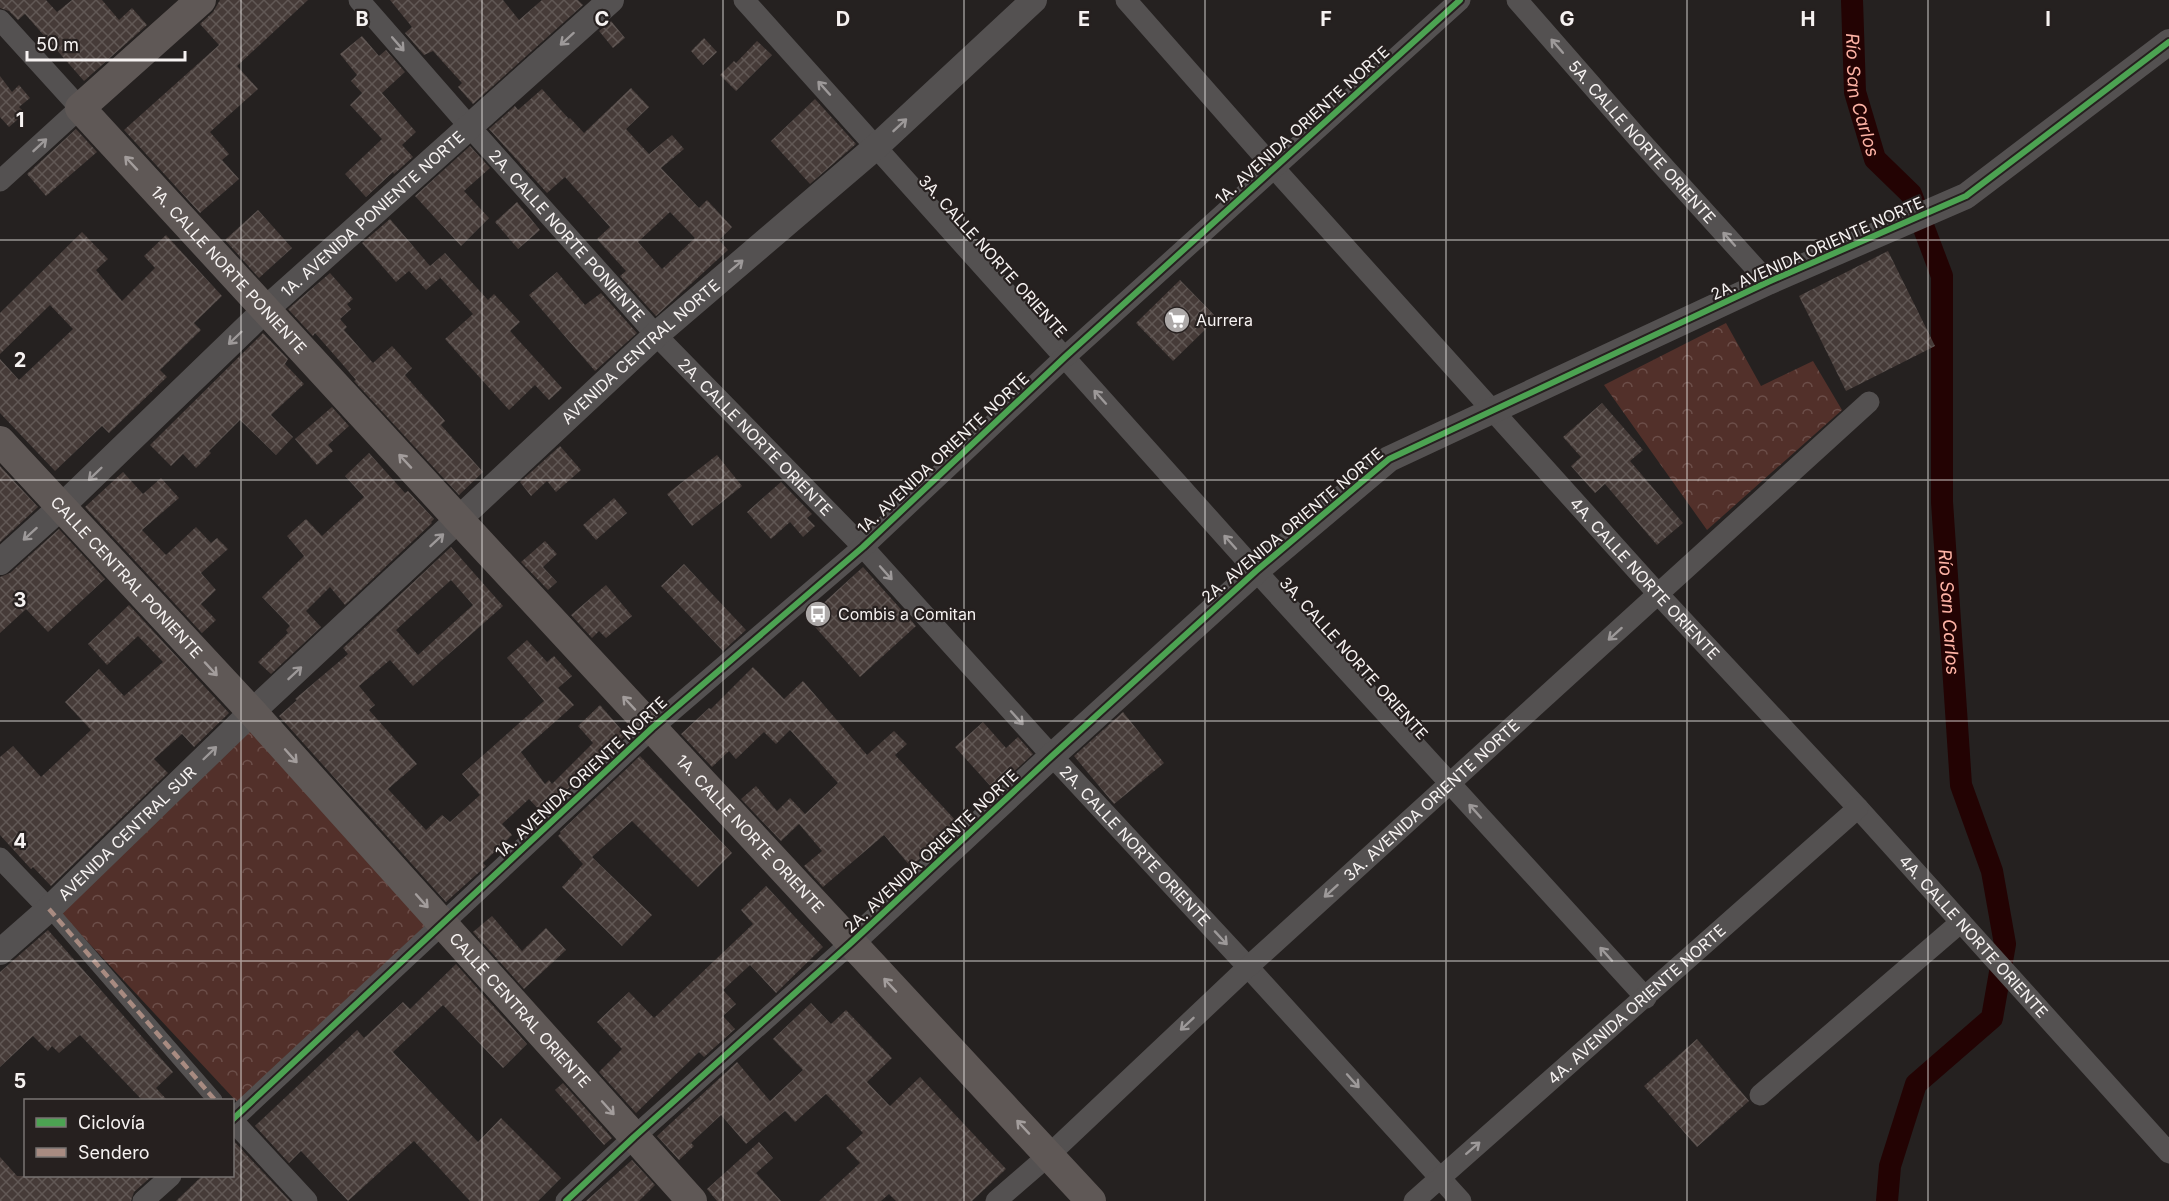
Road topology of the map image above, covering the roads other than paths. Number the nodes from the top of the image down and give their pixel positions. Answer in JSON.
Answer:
{"nodes":[{"id":1,"x":201,"y":0,"type":"edge"},
{"id":2,"x":360,"y":0,"type":"edge"},
{"id":3,"x":611,"y":0,"type":"edge"},
{"id":4,"x":744,"y":0,"type":"edge"},
{"id":5,"x":1034,"y":0,"type":"edge"},
{"id":6,"x":1126,"y":0,"type":"edge"},
{"id":7,"x":1460,"y":0,"type":"edge"},
{"id":8,"x":1517,"y":0,"type":"edge"},
{"id":9,"x":0,"y":20,"type":"edge"},
{"id":10,"x":2169,"y":42,"type":"edge"},
{"id":11,"x":80,"y":108,"type":"junction"},
{"id":12,"x":469,"y":126,"type":"junction"},
{"id":13,"x":877,"y":147,"type":"junction"},
{"id":14,"x":1274,"y":168,"type":"junction"},
{"id":15,"x":0,"y":181,"type":"edge"},
{"id":16,"x":1768,"y":282,"type":"junction"},
{"id":17,"x":265,"y":310,"type":"junction"},
{"id":18,"x":656,"y":335,"type":"junction"},
{"id":19,"x":1065,"y":357,"type":"junction"},
{"id":20,"x":1869,"y":402,"type":"dead end"},
{"id":21,"x":1494,"y":411,"type":"junction"},
{"id":22,"x":0,"y":441,"type":"edge"},
{"id":23,"x":61,"y":507,"type":"junction"},
{"id":24,"x":459,"y":520,"type":"junction"},
{"id":25,"x":862,"y":547,"type":"junction"},
{"id":26,"x":0,"y":562,"type":"edge"},
{"id":27,"x":1256,"y":571,"type":"junction"},
{"id":28,"x":1659,"y":595,"type":"junction"},
{"id":29,"x":252,"y":712,"type":"junction"},
{"id":30,"x":652,"y":728,"type":"junction"},
{"id":31,"x":1052,"y":756,"type":"junction"},
{"id":32,"x":1449,"y":783,"type":"junction"},
{"id":33,"x":1858,"y":808,"type":"junction"},
{"id":34,"x":0,"y":858,"type":"edge"},
{"id":35,"x":49,"y":909,"type":"junction"},
{"id":36,"x":1961,"y":922,"type":"junction"},
{"id":37,"x":442,"y":923,"type":"junction"},
{"id":38,"x":851,"y":943,"type":"junction"},
{"id":39,"x":0,"y":952,"type":"edge"},
{"id":40,"x":1248,"y":967,"type":"junction"},
{"id":41,"x":1646,"y":998,"type":"junction"},
{"id":42,"x":1760,"y":1095,"type":"dead end"},
{"id":43,"x":213,"y":1099,"type":"edge"},
{"id":44,"x":234,"y":1118,"type":"edge"},
{"id":45,"x":234,"y":1122,"type":"edge"},
{"id":46,"x":634,"y":1137,"type":"junction"},
{"id":47,"x":2169,"y":1153,"type":"edge"},
{"id":48,"x":1049,"y":1155,"type":"junction"},
{"id":49,"x":170,"y":1177,"type":"edge"},
{"id":50,"x":1440,"y":1177,"type":"junction"},
{"id":51,"x":143,"y":1201,"type":"edge"},
{"id":52,"x":307,"y":1201,"type":"edge"},
{"id":53,"x":566,"y":1201,"type":"edge"},
{"id":54,"x":692,"y":1201,"type":"edge"},
{"id":55,"x":996,"y":1201,"type":"edge"},
{"id":56,"x":1091,"y":1201,"type":"edge"},
{"id":57,"x":1414,"y":1201,"type":"edge"},
{"id":58,"x":1461,"y":1201,"type":"edge"}],
"edges":[{"from":1,"to":11,"type":"main road"},
{"from":2,"to":12,"type":"street","name":"2A. CALLE NORTE PONIENTE","one_way":true},
{"from":3,"to":12,"type":"street","name":"1A. AVENIDA PONIENTE NORTE","one_way":true},
{"from":13,"to":4,"type":"street","name":"3A. CALLE NORTE ORIENTE","one_way":true},
{"from":13,"to":5,"type":"street","name":"AVENIDA CENTRAL NORTE","one_way":true},
{"from":6,"to":14,"type":"street","name":"4A. CALLE NORTE ORIENTE"},
{"from":7,"to":14,"type":"street","name":"1A. AVENIDA ORIENTE NORTE"},
{"from":16,"to":8,"type":"street","name":"5A. CALLE NORTE ORIENTE","one_way":true},
{"from":9,"to":11,"type":"street","name":"1A. CALLE NORTE PONIENTE"},
{"from":10,"to":16,"type":"street","name":"2A. AVENIDA ORIENTE NORTE"},
{"from":15,"to":11,"type":"street","one_way":true},
{"from":17,"to":11,"type":"main road","name":"1A. CALLE NORTE PONIENTE","one_way":true},
{"from":12,"to":17,"type":"street","name":"1A. AVENIDA PONIENTE NORTE"},
{"from":12,"to":18,"type":"street","name":"2A. CALLE NORTE PONIENTE"},
{"from":18,"to":13,"type":"street","name":"AVENIDA CENTRAL NORTE","one_way":true},
{"from":13,"to":19,"type":"street","name":"3A. CALLE NORTE ORIENTE"},
{"from":14,"to":19,"type":"street","name":"1A. AVENIDA ORIENTE NORTE"},
{"from":14,"to":21,"type":"street","name":"4A. CALLE NORTE ORIENTE"},
{"from":16,"to":21,"type":"street","name":"2A. AVENIDA ORIENTE NORTE"},
{"from":17,"to":23,"type":"street","name":"1A. AVENIDA PONIENTE NORTE","one_way":true},
{"from":24,"to":17,"type":"main road","name":"1A. CALLE NORTE PONIENTE","one_way":true},
{"from":18,"to":24,"type":"street","name":"AVENIDA CENTRAL NORTE"},
{"from":18,"to":25,"type":"street","name":"2A. CALLE NORTE ORIENTE"},
{"from":19,"to":25,"type":"street","name":"1A. AVENIDA ORIENTE NORTE"},
{"from":27,"to":19,"type":"street","name":"3A. CALLE NORTE ORIENTE","one_way":true},
{"from":20,"to":28,"type":"street","name":"3A. AVENIDA ORIENTE NORTE"},
{"from":21,"to":27,"type":"street","name":"2A. AVENIDA ORIENTE NORTE"},
{"from":21,"to":28,"type":"street","name":"4A. CALLE NORTE ORIENTE"},
{"from":22,"to":23,"type":"main road","name":"CALLE CENTRAL PONIENTE"},
{"from":23,"to":26,"type":"street","name":"1A. AVENIDA PONIENTE NORTE","one_way":true},
{"from":23,"to":29,"type":"main road","name":"CALLE CENTRAL PONIENTE","one_way":true},
{"from":29,"to":24,"type":"street","name":"AVENIDA CENTRAL NORTE","one_way":true},
{"from":30,"to":24,"type":"main road","name":"1A. CALLE NORTE ORIENTE","one_way":true},
{"from":25,"to":30,"type":"street","name":"1A. AVENIDA ORIENTE NORTE"},
{"from":25,"to":31,"type":"street","name":"2A. CALLE NORTE ORIENTE","one_way":true},
{"from":27,"to":31,"type":"street","name":"2A. AVENIDA ORIENTE NORTE"},
{"from":27,"to":32,"type":"street","name":"3A. CALLE NORTE ORIENTE"},
{"from":28,"to":32,"type":"street","name":"3A. AVENIDA ORIENTE NORTE","one_way":true},
{"from":28,"to":33,"type":"street","name":"4A. CALLE NORTE ORIENTE"},
{"from":35,"to":29,"type":"street","name":"AVENIDA CENTRAL SUR","one_way":true},
{"from":29,"to":37,"type":"main road","name":"CALLE CENTRAL ORIENTE","one_way":true},
{"from":30,"to":37,"type":"street","name":"1A. AVENIDA ORIENTE NORTE"},
{"from":30,"to":38,"type":"main road","name":"1A. CALLE NORTE ORIENTE"},
{"from":31,"to":38,"type":"street","name":"2A. AVENIDA ORIENTE NORTE"},
{"from":31,"to":40,"type":"street","name":"2A. CALLE NORTE ORIENTE","one_way":true},
{"from":32,"to":40,"type":"street","name":"3A. AVENIDA ORIENTE NORTE","one_way":true},
{"from":41,"to":32,"type":"street","name":"3A. CALLE NORTE ORIENTE","one_way":true},
{"from":33,"to":36,"type":"street","name":"4A. CALLE NORTE ORIENTE"},
{"from":33,"to":41,"type":"street","name":"4A. AVENIDA ORIENTE NORTE"},
{"from":34,"to":35,"type":"street"},
{"from":35,"to":39,"type":"street","name":"AVENIDA CENTRAL SUR"},
{"from":35,"to":43,"type":"street"},
{"from":36,"to":42,"type":"street"},
{"from":36,"to":47,"type":"street","name":"4A. CALLE NORTE ORIENTE"},
{"from":37,"to":44,"type":"street","name":"1A. AVENIDA ORIENTE NORTE"},
{"from":37,"to":46,"type":"main road","name":"CALLE CENTRAL ORIENTE","one_way":true},
{"from":38,"to":46,"type":"street","name":"2A. AVENIDA ORIENTE NORTE"},
{"from":48,"to":38,"type":"main road","name":"1A. CALLE NORTE ORIENTE","one_way":true},
{"from":40,"to":48,"type":"street","name":"3A. AVENIDA ORIENTE NORTE","one_way":true},
{"from":40,"to":50,"type":"street","name":"2A. CALLE NORTE ORIENTE","one_way":true},
{"from":50,"to":41,"type":"street","name":"4A. AVENIDA ORIENTE NORTE","one_way":true},
{"from":45,"to":52,"type":"street"},
{"from":46,"to":53,"type":"street","name":"2A. AVENIDA ORIENTE NORTE"},
{"from":46,"to":54,"type":"main road","name":"CALLE CENTRAL ORIENTE"},
{"from":48,"to":55,"type":"street","name":"3A. AVENIDA ORIENTE NORTE"},
{"from":48,"to":56,"type":"main road","name":"1A. CALLE NORTE ORIENTE"},
{"from":49,"to":51,"type":"street"},
{"from":50,"to":57,"type":"street","name":"4A. AVENIDA ORIENTE NORTE"},
{"from":50,"to":58,"type":"street","name":"2A. CALLE NORTE ORIENTE"}]}
